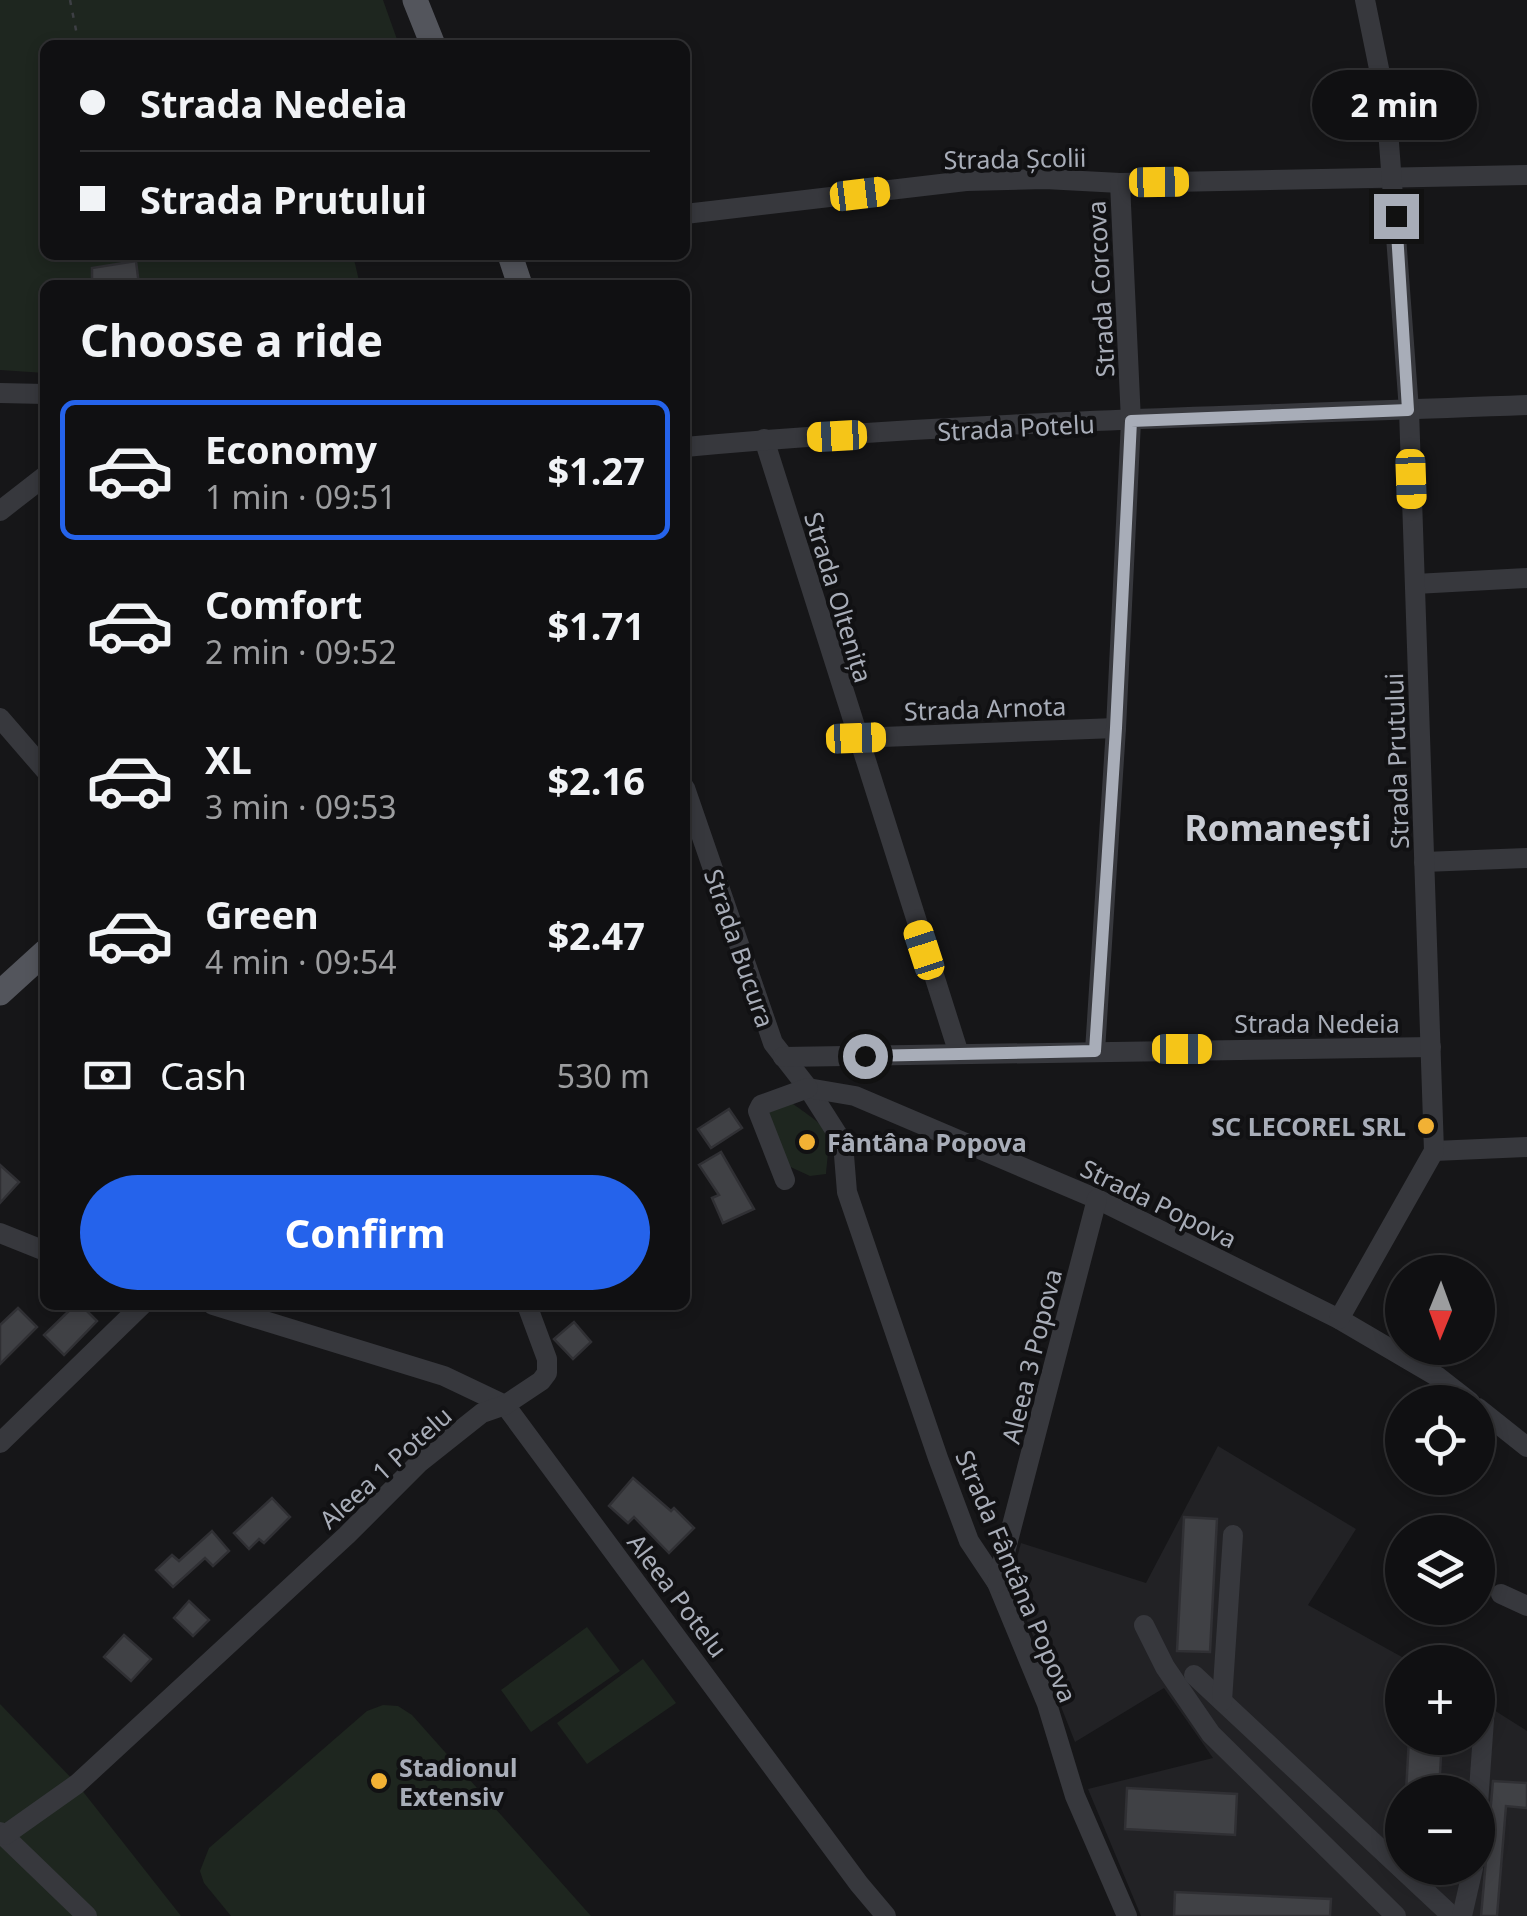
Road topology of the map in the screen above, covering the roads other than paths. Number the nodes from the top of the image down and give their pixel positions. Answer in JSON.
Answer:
{"nodes":[{"id":1,"x":415,"y":0,"type":"edge"},
{"id":2,"x":1364,"y":0,"type":"edge"},
{"id":3,"x":431,"y":40,"type":"edge"},
{"id":4,"x":1527,"y":174,"type":"edge"},
{"id":5,"x":1393,"y":177,"type":"junction"},
{"id":6,"x":1120,"y":183,"type":"junction"},
{"id":7,"x":690,"y":213,"type":"edge"},
{"id":8,"x":0,"y":393,"type":"edge"},
{"id":9,"x":40,"y":394,"type":"edge"},
{"id":10,"x":1527,"y":406,"type":"edge"},
{"id":11,"x":1408,"y":410,"type":"junction"},
{"id":12,"x":1131,"y":421,"type":"junction"},
{"id":13,"x":764,"y":440,"type":"junction"},
{"id":14,"x":690,"y":447,"type":"edge"},
{"id":15,"x":40,"y":480,"type":"edge"},
{"id":16,"x":0,"y":511,"type":"edge"},
{"id":17,"x":1527,"y":578,"type":"edge"},
{"id":18,"x":1415,"y":584,"type":"junction"},
{"id":19,"x":0,"y":718,"type":"edge"},
{"id":20,"x":1116,"y":728,"type":"junction"},
{"id":21,"x":856,"y":738,"type":"junction"},
{"id":22,"x":40,"y":764,"type":"edge"},
{"id":23,"x":690,"y":803,"type":"edge"},
{"id":24,"x":1527,"y":858,"type":"edge"},
{"id":25,"x":1424,"y":862,"type":"junction"},
{"id":26,"x":40,"y":957,"type":"edge"},
{"id":27,"x":0,"y":993,"type":"edge"},
{"id":28,"x":1431,"y":1047,"type":"junction"},
{"id":29,"x":1095,"y":1051,"type":"junction"},
{"id":30,"x":958,"y":1054,"type":"junction"},
{"id":31,"x":784,"y":1057,"type":"junction"},
{"id":32,"x":808,"y":1088,"type":"junction"},
{"id":33,"x":1527,"y":1147,"type":"edge"},
{"id":34,"x":1434,"y":1150,"type":"junction"},
{"id":35,"x":785,"y":1180,"type":"dead end"},
{"id":36,"x":1097,"y":1199,"type":"junction"},
{"id":37,"x":0,"y":1233,"type":"edge"},
{"id":38,"x":40,"y":1249,"type":"edge"},
{"id":39,"x":137,"y":1310,"type":"edge"},
{"id":40,"x":229,"y":1310,"type":"edge"},
{"id":41,"x":529,"y":1310,"type":"edge"},
{"id":42,"x":1338,"y":1319,"type":"junction"},
{"id":43,"x":1448,"y":1385,"type":"edge"},
{"id":44,"x":504,"y":1405,"type":"junction"},
{"id":45,"x":1495,"y":1421,"type":"edge"},
{"id":46,"x":0,"y":1443,"type":"edge"},
{"id":47,"x":1527,"y":1446,"type":"edge"},
{"id":48,"x":1232,"y":1535,"type":"dead end"},
{"id":49,"x":997,"y":1583,"type":"junction"},
{"id":50,"x":1502,"y":1594,"type":"dead end"},
{"id":51,"x":1527,"y":1606,"type":"edge"},
{"id":52,"x":1144,"y":1625,"type":"dead end"},
{"id":53,"x":1194,"y":1675,"type":"dead end"},
{"id":54,"x":1222,"y":1701,"type":"junction"},
{"id":55,"x":2,"y":1833,"type":"edge"},
{"id":56,"x":1469,"y":1885,"type":"edge"},
{"id":57,"x":87,"y":1916,"type":"edge"},
{"id":58,"x":886,"y":1916,"type":"edge"},
{"id":59,"x":1127,"y":1916,"type":"edge"},
{"id":60,"x":1396,"y":1916,"type":"edge"},
{"id":61,"x":1452,"y":1916,"type":"edge"},
{"id":62,"x":1462,"y":1916,"type":"edge"}],
"edges":[{"from":1,"to":3,"type":"main road"},
{"from":2,"to":5,"type":"street","name":"Strada Prutului"},
{"from":4,"to":5,"type":"street","name":"Strada Școlii"},
{"from":5,"to":6,"type":"street","name":"Strada Școlii"},
{"from":5,"to":11,"type":"street","name":"Strada Prutului"},
{"from":6,"to":7,"type":"street","name":"Strada Școlii"},
{"from":6,"to":12,"type":"street","name":"Strada Corcova"},
{"from":8,"to":9,"type":"street"},
{"from":10,"to":11,"type":"street","name":"Strada Potelu"},
{"from":11,"to":12,"type":"street","name":"Strada Potelu"},
{"from":11,"to":18,"type":"street","name":"Strada Prutului"},
{"from":12,"to":13,"type":"street","name":"Strada Potelu"},
{"from":12,"to":20,"type":"street","name":"Strada Corcova"},
{"from":13,"to":14,"type":"street","name":"Strada Potelu"},
{"from":13,"to":21,"type":"street","name":"Strada Oltenița"},
{"from":15,"to":16,"type":"street"},
{"from":17,"to":18,"type":"street"},
{"from":18,"to":25,"type":"street","name":"Strada Prutului"},
{"from":19,"to":22,"type":"street"},
{"from":20,"to":21,"type":"street","name":"Strada Arnota"},
{"from":20,"to":29,"type":"street","name":"Strada Corcova"},
{"from":21,"to":30,"type":"street","name":"Strada Oltenița"},
{"from":23,"to":31,"type":"street","name":"Strada Bucura"},
{"from":24,"to":25,"type":"street"},
{"from":25,"to":28,"type":"street","name":"Strada Prutului"},
{"from":26,"to":27,"type":"main road"},
{"from":28,"to":29,"type":"street","name":"Strada Nedeia"},
{"from":28,"to":34,"type":"street","name":"Strada Prutului"},
{"from":29,"to":30,"type":"street","name":"Strada Nedeia"},
{"from":30,"to":31,"type":"street","name":"Strada Nedeia"},
{"from":31,"to":32,"type":"street","name":"Strada Bucura"},
{"from":32,"to":35,"type":"street"},
{"from":32,"to":36,"type":"street","name":"Strada Popova"},
{"from":32,"to":49,"type":"street","name":"Strada Fântâna Popova"},
{"from":33,"to":34,"type":"street"},
{"from":34,"to":42,"type":"street"},
{"from":36,"to":42,"type":"street","name":"Strada Popova"},
{"from":36,"to":49,"type":"street","name":"Aleea 3 Popova"},
{"from":37,"to":38,"type":"street"},
{"from":39,"to":46,"type":"street"},
{"from":40,"to":44,"type":"street","name":"Aleea 1 Potelu"},
{"from":41,"to":44,"type":"street"},
{"from":42,"to":43,"type":"street","name":"Strada Popova"},
{"from":44,"to":55,"type":"street","name":"Aleea 1 Potelu"},
{"from":44,"to":58,"type":"street","name":"Aleea Potelu"},
{"from":45,"to":47,"type":"street"},
{"from":48,"to":54,"type":"street"},
{"from":49,"to":59,"type":"street","name":"Strada Fântâna Popova"},
{"from":50,"to":51,"type":"street"},
{"from":52,"to":60,"type":"street"},
{"from":53,"to":54,"type":"street"},
{"from":54,"to":61,"type":"street"},
{"from":55,"to":57,"type":"street"},
{"from":56,"to":62,"type":"street"}]}
